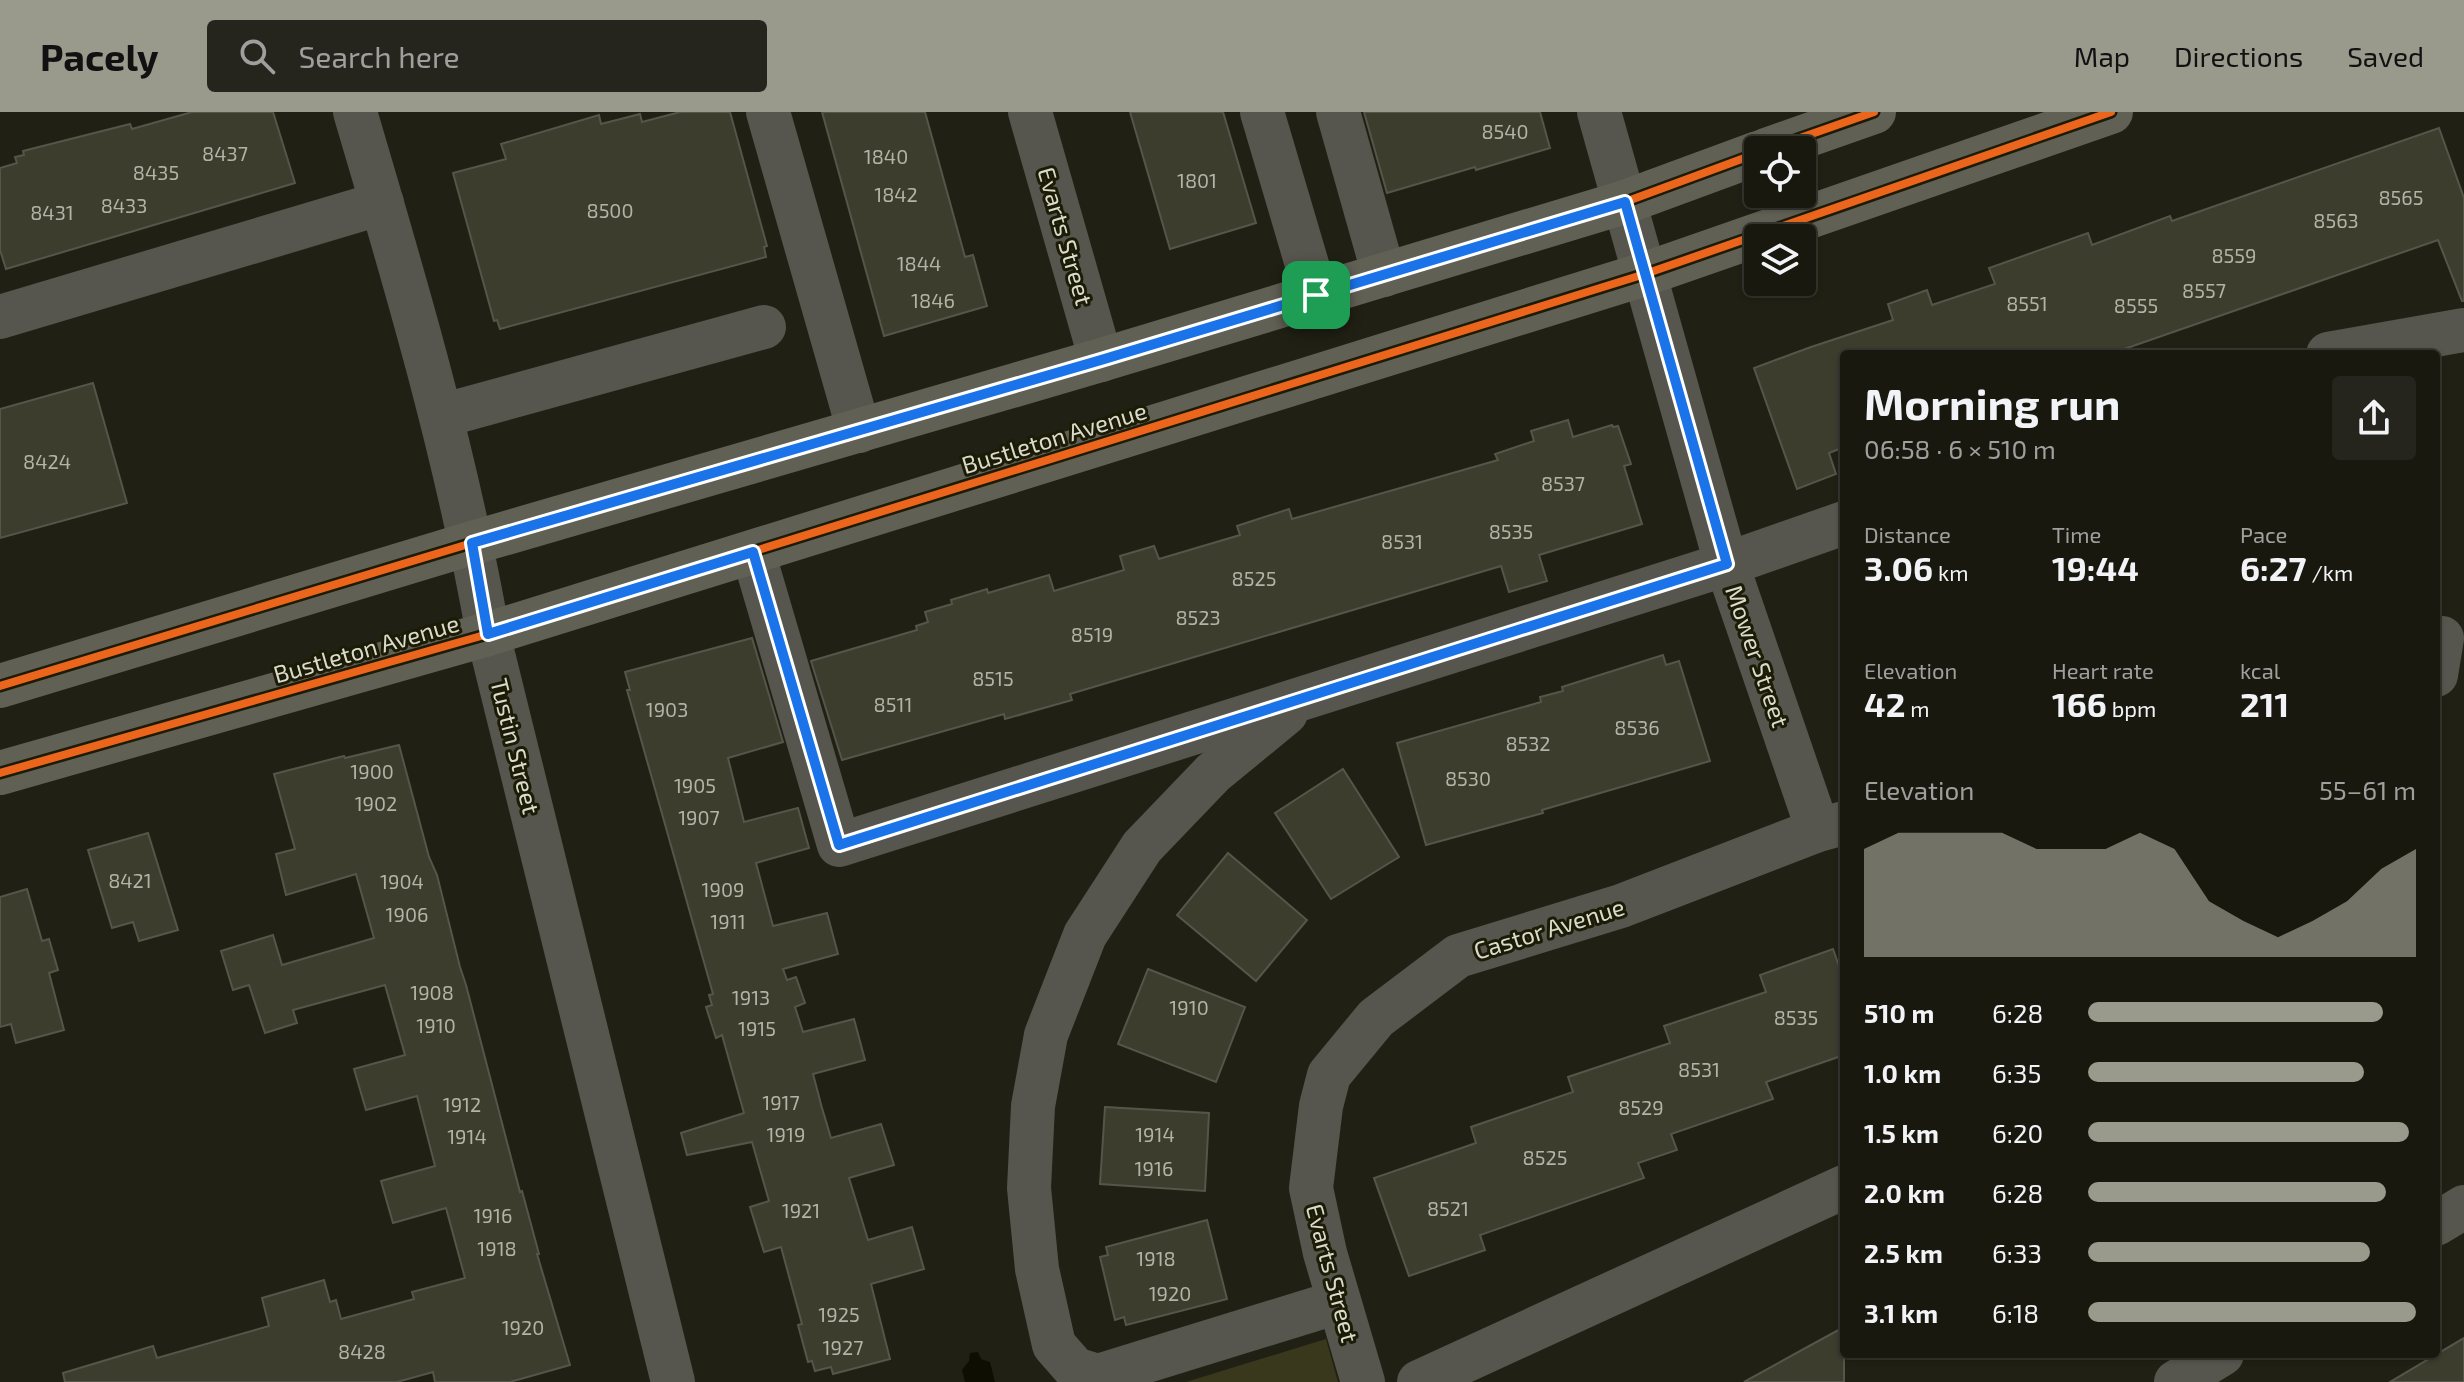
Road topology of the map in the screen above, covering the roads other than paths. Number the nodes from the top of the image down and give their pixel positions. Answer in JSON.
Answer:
{"nodes":[{"id":1,"x":355,"y":112,"type":"edge"},
{"id":2,"x":768,"y":112,"type":"edge"},
{"id":3,"x":1030,"y":112,"type":"edge"},
{"id":4,"x":1262,"y":112,"type":"edge"},
{"id":5,"x":1338,"y":112,"type":"edge"},
{"id":6,"x":1599,"y":112,"type":"edge"},
{"id":7,"x":1874,"y":112,"type":"edge"},
{"id":8,"x":2111,"y":112,"type":"edge"},
{"id":9,"x":1809,"y":122,"type":"edge"},
{"id":10,"x":1788,"y":136,"type":"edge"},
{"id":11,"x":1744,"y":158,"type":"edge"},
{"id":12,"x":1625,"y":202,"type":"junction"},
{"id":13,"x":382,"y":203,"type":"junction"},
{"id":14,"x":1645,"y":274,"type":"junction"},
{"id":15,"x":1384,"y":275,"type":"junction"},
{"id":16,"x":1316,"y":295,"type":"junction"},
{"id":17,"x":0,"y":317,"type":"edge"},
{"id":18,"x":764,"y":327,"type":"dead end"},
{"id":19,"x":2464,"y":330,"type":"edge"},
{"id":20,"x":2351,"y":350,"type":"edge"},
{"id":21,"x":1101,"y":360,"type":"junction"},
{"id":22,"x":441,"y":416,"type":"junction"},
{"id":23,"x":859,"y":431,"type":"junction"},
{"id":24,"x":1840,"y":524,"type":"edge"},
{"id":25,"x":472,"y":543,"type":"junction"},
{"id":26,"x":753,"y":552,"type":"junction"},
{"id":27,"x":1727,"y":564,"type":"junction"},
{"id":28,"x":488,"y":634,"type":"junction"},
{"id":29,"x":0,"y":686,"type":"edge"},
{"id":30,"x":1303,"y":698,"type":"junction"},
{"id":31,"x":0,"y":773,"type":"edge"},
{"id":32,"x":1831,"y":826,"type":"edge"},
{"id":33,"x":1320,"y":1116,"type":"joint"},
{"id":34,"x":1840,"y":1189,"type":"edge"},
{"id":35,"x":2464,"y":1207,"type":"edge"},
{"id":36,"x":2440,"y":1222,"type":"edge"},
{"id":37,"x":1338,"y":1302,"type":"junction"},
{"id":38,"x":2215,"y":1358,"type":"edge"},
{"id":39,"x":673,"y":1382,"type":"edge"},
{"id":40,"x":1363,"y":1382,"type":"edge"},
{"id":41,"x":1419,"y":1382,"type":"edge"},
{"id":42,"x":2176,"y":1382,"type":"edge"}],
"edges":[{"from":1,"to":13,"type":"street","name":"Tustin Street"},
{"from":2,"to":23,"type":"street"},
{"from":3,"to":21,"type":"street","name":"Evarts Street"},
{"from":4,"to":16,"type":"street"},
{"from":5,"to":15,"type":"street"},
{"from":6,"to":12,"type":"street","name":"Mower Street"},
{"from":7,"to":9,"type":"main road"},
{"from":8,"to":14,"type":"main road","name":"Bustleton Avenue"},
{"from":9,"to":10,"type":"main road"},
{"from":11,"to":12,"type":"main road"},
{"from":12,"to":14,"type":"street","name":"Mower Street"},
{"from":12,"to":15,"type":"main road"},
{"from":13,"to":17,"type":"street"},
{"from":13,"to":22,"type":"street","name":"Tustin Street"},
{"from":14,"to":26,"type":"main road","name":"Bustleton Avenue"},
{"from":14,"to":27,"type":"street","name":"Mower Street"},
{"from":15,"to":16,"type":"main road"},
{"from":16,"to":21,"type":"main road"},
{"from":18,"to":22,"type":"street"},
{"from":19,"to":20,"type":"street"},
{"from":21,"to":23,"type":"main road"},
{"from":22,"to":25,"type":"street","name":"Tustin Street"},
{"from":23,"to":25,"type":"main road"},
{"from":24,"to":27,"type":"street"},
{"from":25,"to":28,"type":"street","name":"Tustin Street"},
{"from":25,"to":29,"type":"main road"},
{"from":26,"to":28,"type":"main road","name":"Bustleton Avenue"},
{"from":26,"to":30,"type":"street"},
{"from":27,"to":30,"type":"street"},
{"from":27,"to":32,"type":"street","name":"Mower Street"},
{"from":28,"to":31,"type":"main road","name":"Bustleton Avenue"},
{"from":28,"to":39,"type":"street","name":"Tustin Street"},
{"from":30,"to":37,"type":"street"},
{"from":32,"to":33,"type":"street","name":"Castor Avenue"},
{"from":33,"to":37,"type":"street","name":"Evarts Street"},
{"from":34,"to":41,"type":"street"},
{"from":35,"to":36,"type":"street"},
{"from":37,"to":40,"type":"street","name":"Evarts Street"},
{"from":38,"to":42,"type":"street"}]}
